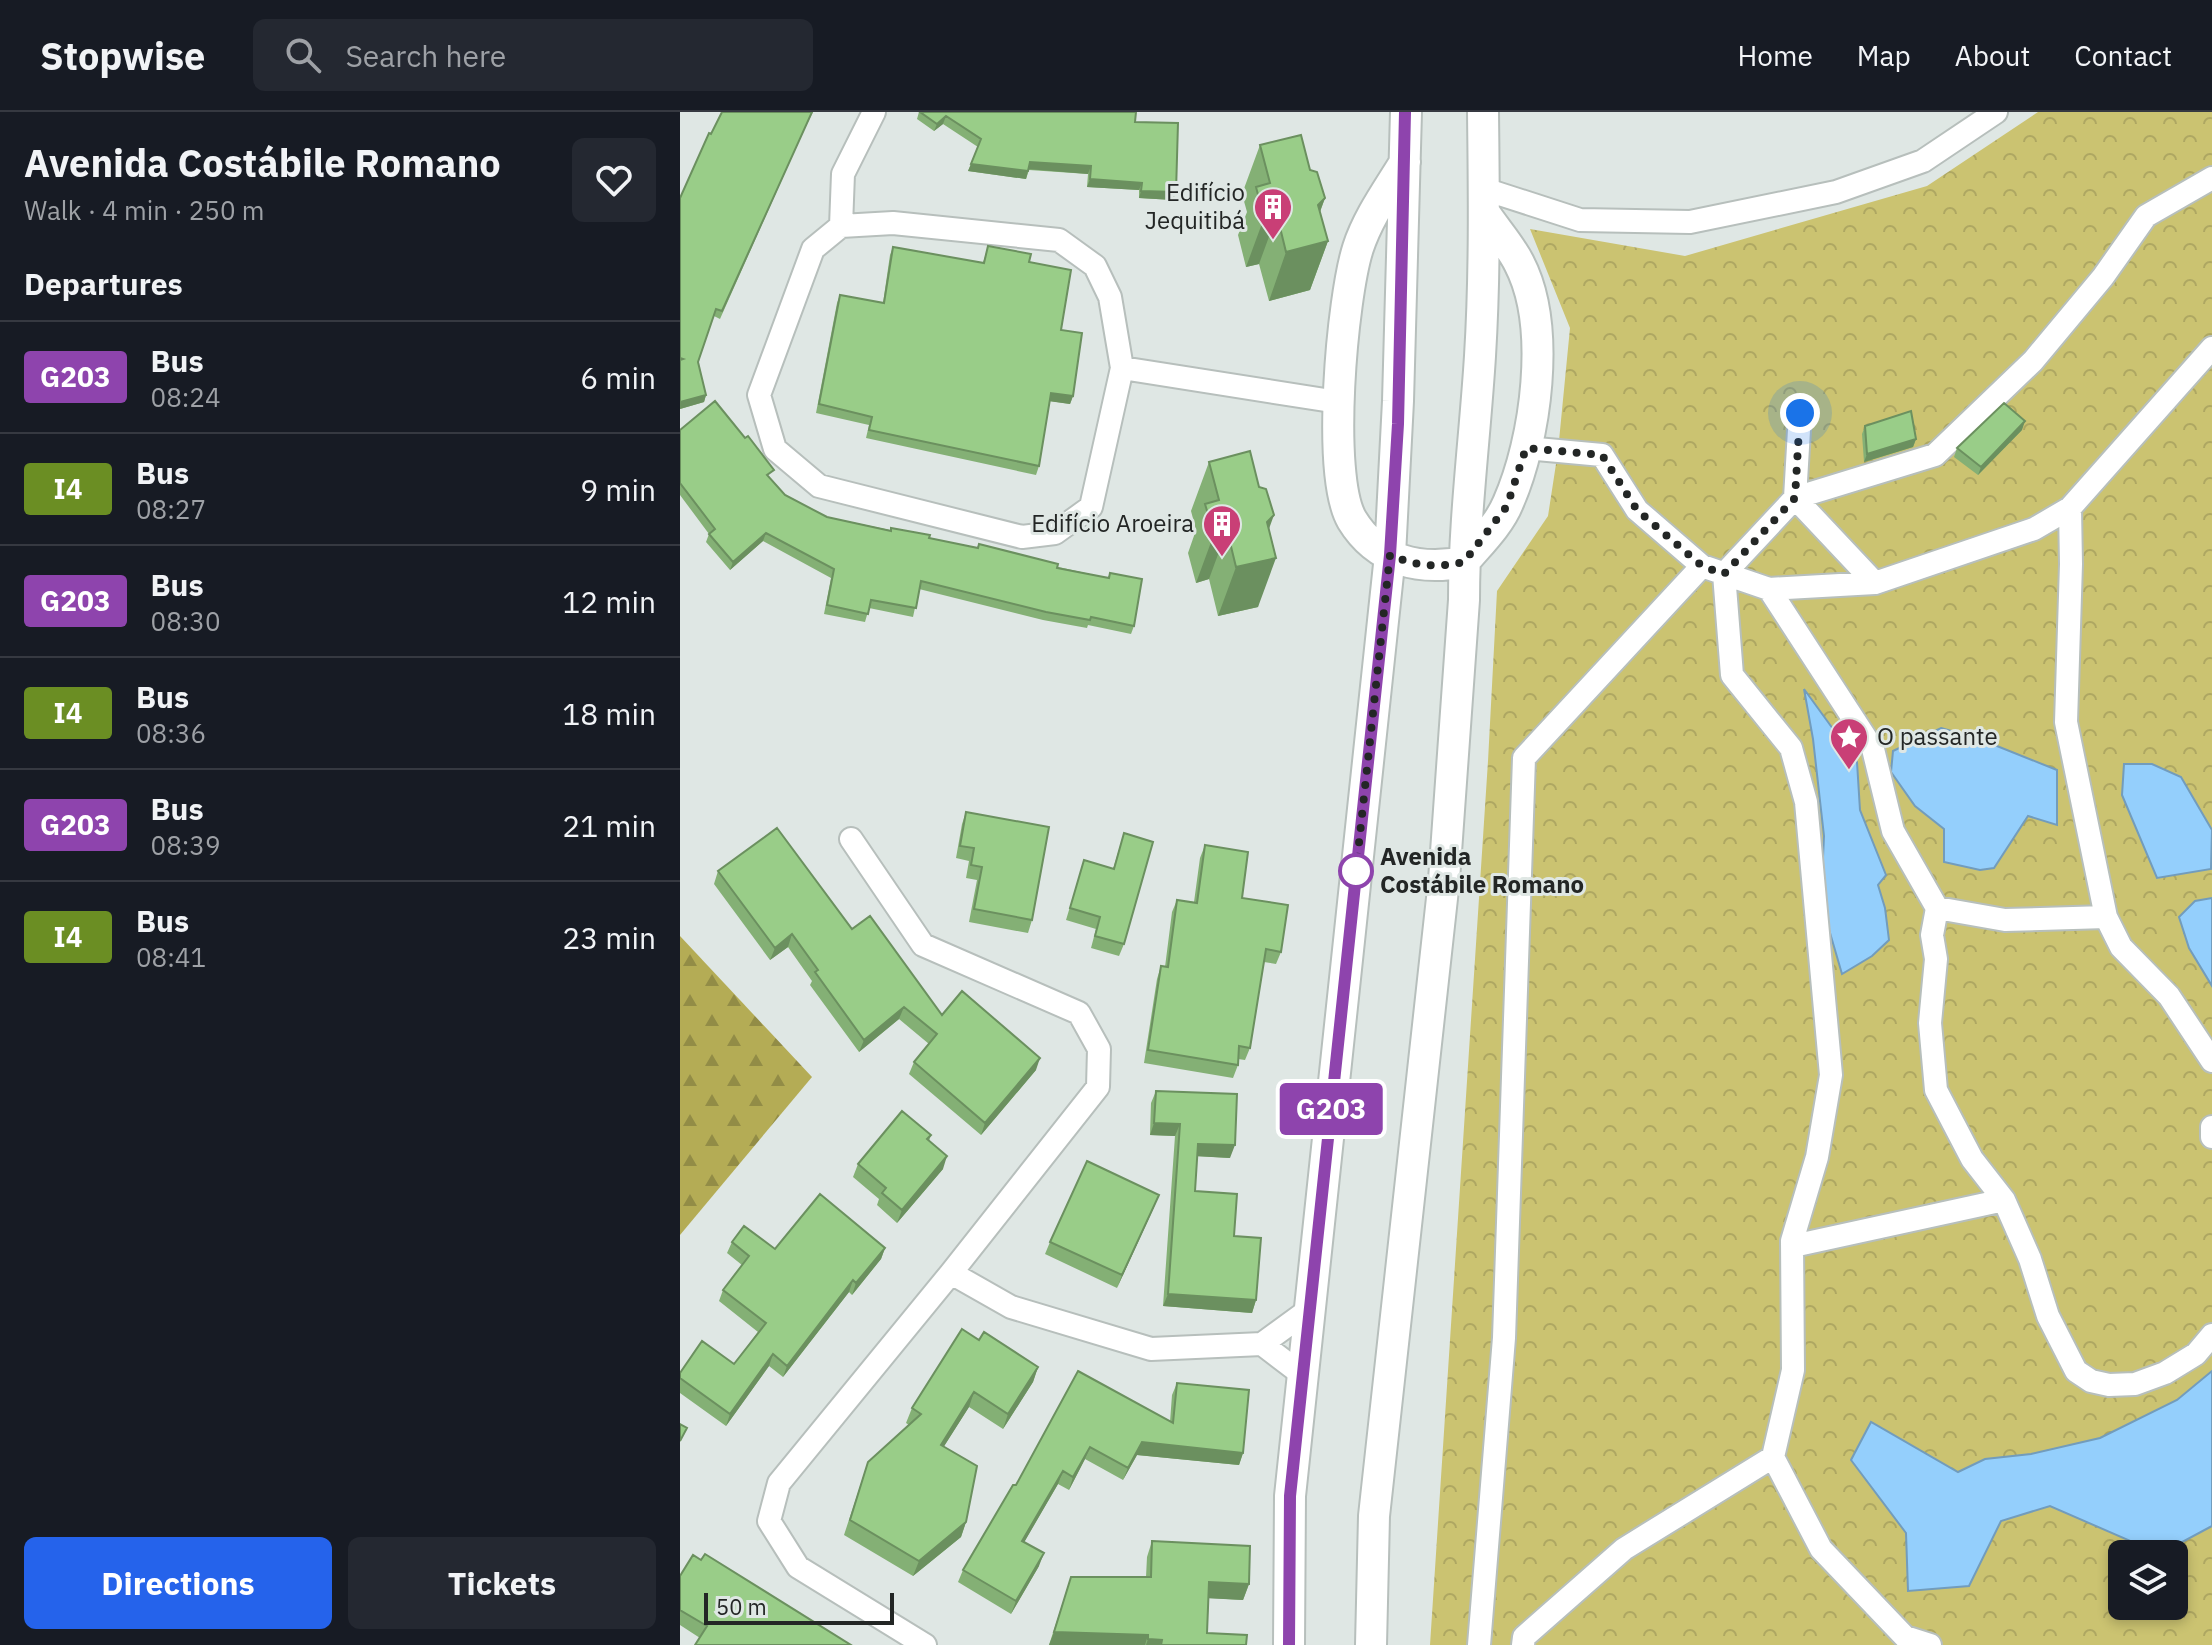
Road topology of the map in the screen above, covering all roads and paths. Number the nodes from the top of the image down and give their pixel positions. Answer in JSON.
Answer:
{"nodes":[{"id":1,"x":874,"y":112,"type":"edge"},
{"id":2,"x":1406,"y":112,"type":"edge"},
{"id":3,"x":1483,"y":112,"type":"edge"},
{"id":4,"x":1996,"y":112,"type":"edge"},
{"id":5,"x":1406,"y":161,"type":"junction"},
{"id":6,"x":2212,"y":178,"type":"edge"},
{"id":7,"x":1484,"y":201,"type":"junction"},
{"id":8,"x":841,"y":226,"type":"junction"},
{"id":9,"x":2212,"y":348,"type":"edge"},
{"id":10,"x":1122,"y":368,"type":"junction"},
{"id":11,"x":1338,"y":402,"type":"junction"},
{"id":12,"x":1800,"y":413,"type":"dead end"},
{"id":13,"x":1526,"y":448,"type":"junction"},
{"id":14,"x":1795,"y":498,"type":"junction"},
{"id":15,"x":2070,"y":508,"type":"junction"},
{"id":16,"x":1390,"y":555,"type":"junction"},
{"id":17,"x":1464,"y":562,"type":"junction"},
{"id":18,"x":1702,"y":566,"type":"junction"},
{"id":19,"x":1724,"y":574,"type":"junction"},
{"id":20,"x":1875,"y":583,"type":"junction"},
{"id":21,"x":1769,"y":589,"type":"junction"},
{"id":22,"x":851,"y":839,"type":"dead end"},
{"id":23,"x":1937,"y":908,"type":"junction"},
{"id":24,"x":2106,"y":917,"type":"junction"},
{"id":25,"x":2212,"y":1061,"type":"edge"},
{"id":26,"x":2212,"y":1127,"type":"edge"},
{"id":27,"x":2212,"y":1137,"type":"edge"},
{"id":28,"x":2004,"y":1200,"type":"junction"},
{"id":29,"x":1793,"y":1246,"type":"junction"},
{"id":30,"x":951,"y":1273,"type":"junction"},
{"id":31,"x":1310,"y":1309,"type":"junction"},
{"id":32,"x":2212,"y":1335,"type":"edge"},
{"id":33,"x":1262,"y":1344,"type":"junction"},
{"id":34,"x":1304,"y":1376,"type":"junction"},
{"id":35,"x":1773,"y":1457,"type":"junction"},
{"id":36,"x":1906,"y":1641,"type":"edge"},
{"id":37,"x":925,"y":1645,"type":"edge"},
{"id":38,"x":1289,"y":1645,"type":"edge"},
{"id":39,"x":1371,"y":1645,"type":"edge"},
{"id":40,"x":1479,"y":1645,"type":"edge"},
{"id":41,"x":1523,"y":1645,"type":"edge"},
{"id":42,"x":1930,"y":1645,"type":"edge"}],
"edges":[{"from":1,"to":8,"type":"street"},
{"from":2,"to":5,"type":"main road"},
{"from":3,"to":7,"type":"main road"},
{"from":4,"to":7,"type":"street"},
{"from":5,"to":11,"type":"main road"},
{"from":5,"to":16,"type":"main road"},
{"from":6,"to":14,"type":"street"},
{"from":7,"to":13,"type":"main road"},
{"from":7,"to":17,"type":"main road"},
{"from":8,"to":10,"type":"street"},
{"from":8,"to":10,"type":"street"},
{"from":9,"to":15,"type":"street"},
{"from":10,"to":11,"type":"street"},
{"from":11,"to":16,"type":"main road"},
{"from":12,"to":14,"type":"street"},
{"from":13,"to":17,"type":"main road"},
{"from":13,"to":18,"type":"street"},
{"from":14,"to":19,"type":"street"},
{"from":14,"to":20,"type":"street"},
{"from":15,"to":20,"type":"street"},
{"from":15,"to":24,"type":"street"},
{"from":16,"to":17,"type":"main road"},
{"from":16,"to":31,"type":"main road"},
{"from":17,"to":39,"type":"main road"},
{"from":18,"to":19,"type":"street"},
{"from":18,"to":40,"type":"street"},
{"from":19,"to":21,"type":"street"},
{"from":19,"to":29,"type":"street"},
{"from":20,"to":21,"type":"street"},
{"from":21,"to":23,"type":"street"},
{"from":22,"to":30,"type":"street"},
{"from":23,"to":24,"type":"street"},
{"from":23,"to":28,"type":"street"},
{"from":24,"to":25,"type":"street"},
{"from":26,"to":27,"type":"street"},
{"from":28,"to":29,"type":"street"},
{"from":28,"to":32,"type":"street"},
{"from":29,"to":35,"type":"street"},
{"from":30,"to":33,"type":"street"},
{"from":30,"to":37,"type":"street"},
{"from":31,"to":33,"type":"street"},
{"from":31,"to":34,"type":"main road"},
{"from":33,"to":34,"type":"street"},
{"from":34,"to":38,"type":"main road"},
{"from":35,"to":36,"type":"street"},
{"from":35,"to":41,"type":"street"},
{"from":36,"to":42,"type":"street"}]}
